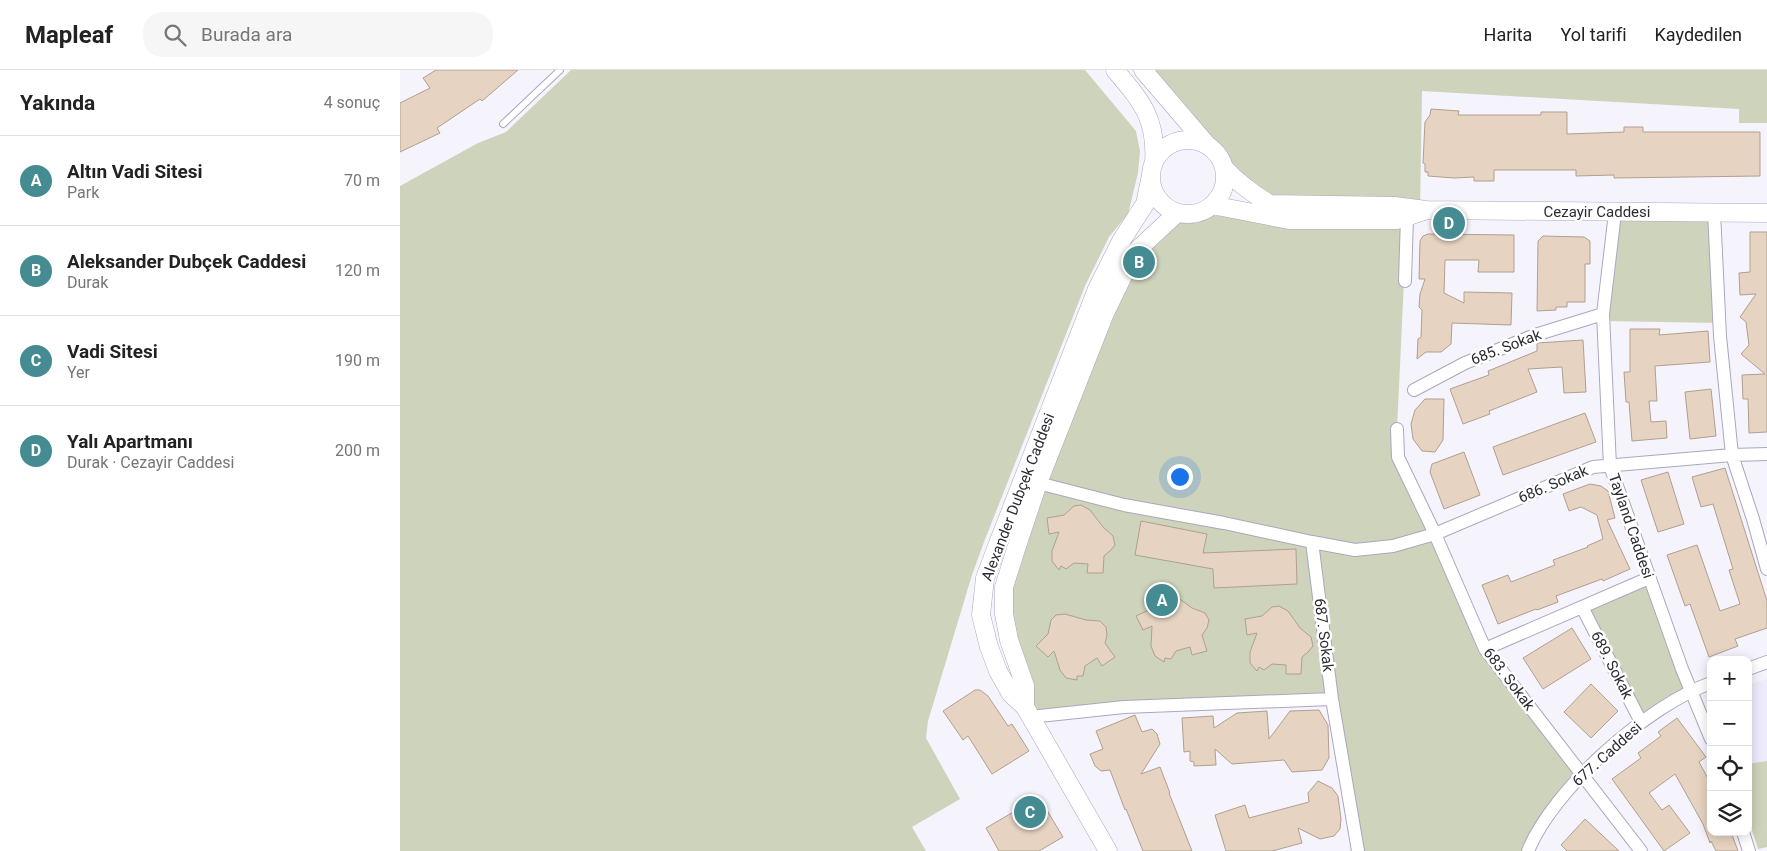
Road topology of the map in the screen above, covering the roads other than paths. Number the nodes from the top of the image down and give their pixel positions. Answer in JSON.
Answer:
{"nodes":[{"id":1,"x":560,"y":70,"type":"edge"},
{"id":2,"x":1115,"y":70,"type":"edge"},
{"id":3,"x":1143,"y":70,"type":"edge"},
{"id":4,"x":503,"y":124,"type":"dead end"},
{"id":5,"x":1210,"y":148,"type":"junction"},
{"id":6,"x":1224,"y":168,"type":"junction"},
{"id":7,"x":1152,"y":169,"type":"junction"},
{"id":8,"x":1212,"y":205,"type":"junction"},
{"id":9,"x":1302,"y":212,"type":"junction"},
{"id":10,"x":1714,"y":212,"type":"junction"},
{"id":11,"x":1177,"y":213,"type":"junction"},
{"id":12,"x":1616,"y":213,"type":"junction"},
{"id":13,"x":1767,"y":213,"type":"edge"},
{"id":14,"x":1399,"y":214,"type":"junction"},
{"id":15,"x":1404,"y":281,"type":"dead end"},
{"id":16,"x":1603,"y":314,"type":"junction"},
{"id":17,"x":1414,"y":390,"type":"dead end"},
{"id":18,"x":1397,"y":429,"type":"dead end"},
{"id":19,"x":1767,"y":454,"type":"edge"},
{"id":20,"x":1732,"y":455,"type":"junction"},
{"id":21,"x":1610,"y":466,"type":"junction"},
{"id":22,"x":1038,"y":483,"type":"junction"},
{"id":23,"x":1435,"y":534,"type":"junction"},
{"id":24,"x":1312,"y":542,"type":"junction"},
{"id":25,"x":1767,"y":569,"type":"edge"},
{"id":26,"x":1649,"y":578,"type":"junction"},
{"id":27,"x":1582,"y":607,"type":"junction"},
{"id":28,"x":1485,"y":649,"type":"junction"},
{"id":29,"x":1767,"y":662,"type":"edge"},
{"id":30,"x":1752,"y":668,"type":"edge"},
{"id":31,"x":1707,"y":684,"type":"edge"},
{"id":32,"x":1692,"y":689,"type":"junction"},
{"id":33,"x":1332,"y":699,"type":"junction"},
{"id":34,"x":1028,"y":712,"type":"junction"},
{"id":35,"x":1642,"y":722,"type":"junction"},
{"id":36,"x":1707,"y":728,"type":"edge"},
{"id":37,"x":1581,"y":774,"type":"junction"},
{"id":38,"x":1744,"y":836,"type":"edge"},
{"id":39,"x":1108,"y":851,"type":"edge"},
{"id":40,"x":1358,"y":851,"type":"edge"},
{"id":41,"x":1528,"y":851,"type":"edge"},
{"id":42,"x":1641,"y":851,"type":"edge"},
{"id":43,"x":1749,"y":851,"type":"edge"}],
"edges":[{"from":1,"to":4,"type":"lane"},
{"from":2,"to":7,"type":"main road"},
{"from":3,"to":5,"type":"main road"},
{"from":5,"to":6,"type":"main road"},
{"from":5,"to":7,"type":"main road"},
{"from":6,"to":8,"type":"main road"},
{"from":6,"to":9,"type":"main road","name":"Cezayir Caddesi"},
{"from":7,"to":11,"type":"main road"},
{"from":7,"to":34,"type":"main road","name":"Alexander Dubçek Caddesi"},
{"from":8,"to":9,"type":"main road","name":"Cezayir Caddesi"},
{"from":8,"to":11,"type":"main road"},
{"from":9,"to":14,"type":"main road","name":"Cezayir Caddesi"},
{"from":10,"to":12,"type":"main road","name":"Cezayir Caddesi"},
{"from":10,"to":13,"type":"main road","name":"Cezayir Caddesi"},
{"from":10,"to":20,"type":"street"},
{"from":11,"to":22,"type":"main road","name":"Alexander Dubçek Caddesi"},
{"from":12,"to":14,"type":"main road","name":"Cezayir Caddesi"},
{"from":12,"to":16,"type":"street","name":"Tayland Caddesi"},
{"from":14,"to":15,"type":"street"},
{"from":16,"to":17,"type":"street","name":"685. Sokak"},
{"from":16,"to":21,"type":"street","name":"Tayland Caddesi"},
{"from":18,"to":23,"type":"street","name":"683. Sokak"},
{"from":19,"to":20,"type":"street","name":"686. Sokak"},
{"from":20,"to":21,"type":"street","name":"686. Sokak"},
{"from":20,"to":25,"type":"street"},
{"from":21,"to":23,"type":"street","name":"686. Sokak"},
{"from":21,"to":26,"type":"street","name":"Tayland Caddesi"},
{"from":22,"to":24,"type":"street"},
{"from":22,"to":34,"type":"main road","name":"Alexander Dubçek Caddesi"},
{"from":23,"to":24,"type":"street"},
{"from":23,"to":28,"type":"street","name":"683. Sokak"},
{"from":24,"to":33,"type":"street","name":"687. Sokak"},
{"from":26,"to":27,"type":"street"},
{"from":26,"to":32,"type":"street","name":"Tayland Caddesi"},
{"from":27,"to":28,"type":"street"},
{"from":27,"to":35,"type":"street","name":"689. Sokak"},
{"from":28,"to":37,"type":"street","name":"683. Sokak"},
{"from":29,"to":30,"type":"street"},
{"from":31,"to":32,"type":"street","name":"677. Caddesi"},
{"from":32,"to":35,"type":"street","name":"677. Caddesi"},
{"from":32,"to":36,"type":"street","name":"Tayland Caddesi"},
{"from":33,"to":34,"type":"street"},
{"from":33,"to":40,"type":"street","name":"687. Sokak"},
{"from":34,"to":39,"type":"main road"},
{"from":35,"to":37,"type":"street","name":"677. Caddesi"},
{"from":37,"to":41,"type":"street","name":"677. Caddesi"},
{"from":37,"to":42,"type":"street","name":"683. Sokak"},
{"from":38,"to":43,"type":"street"}]}
